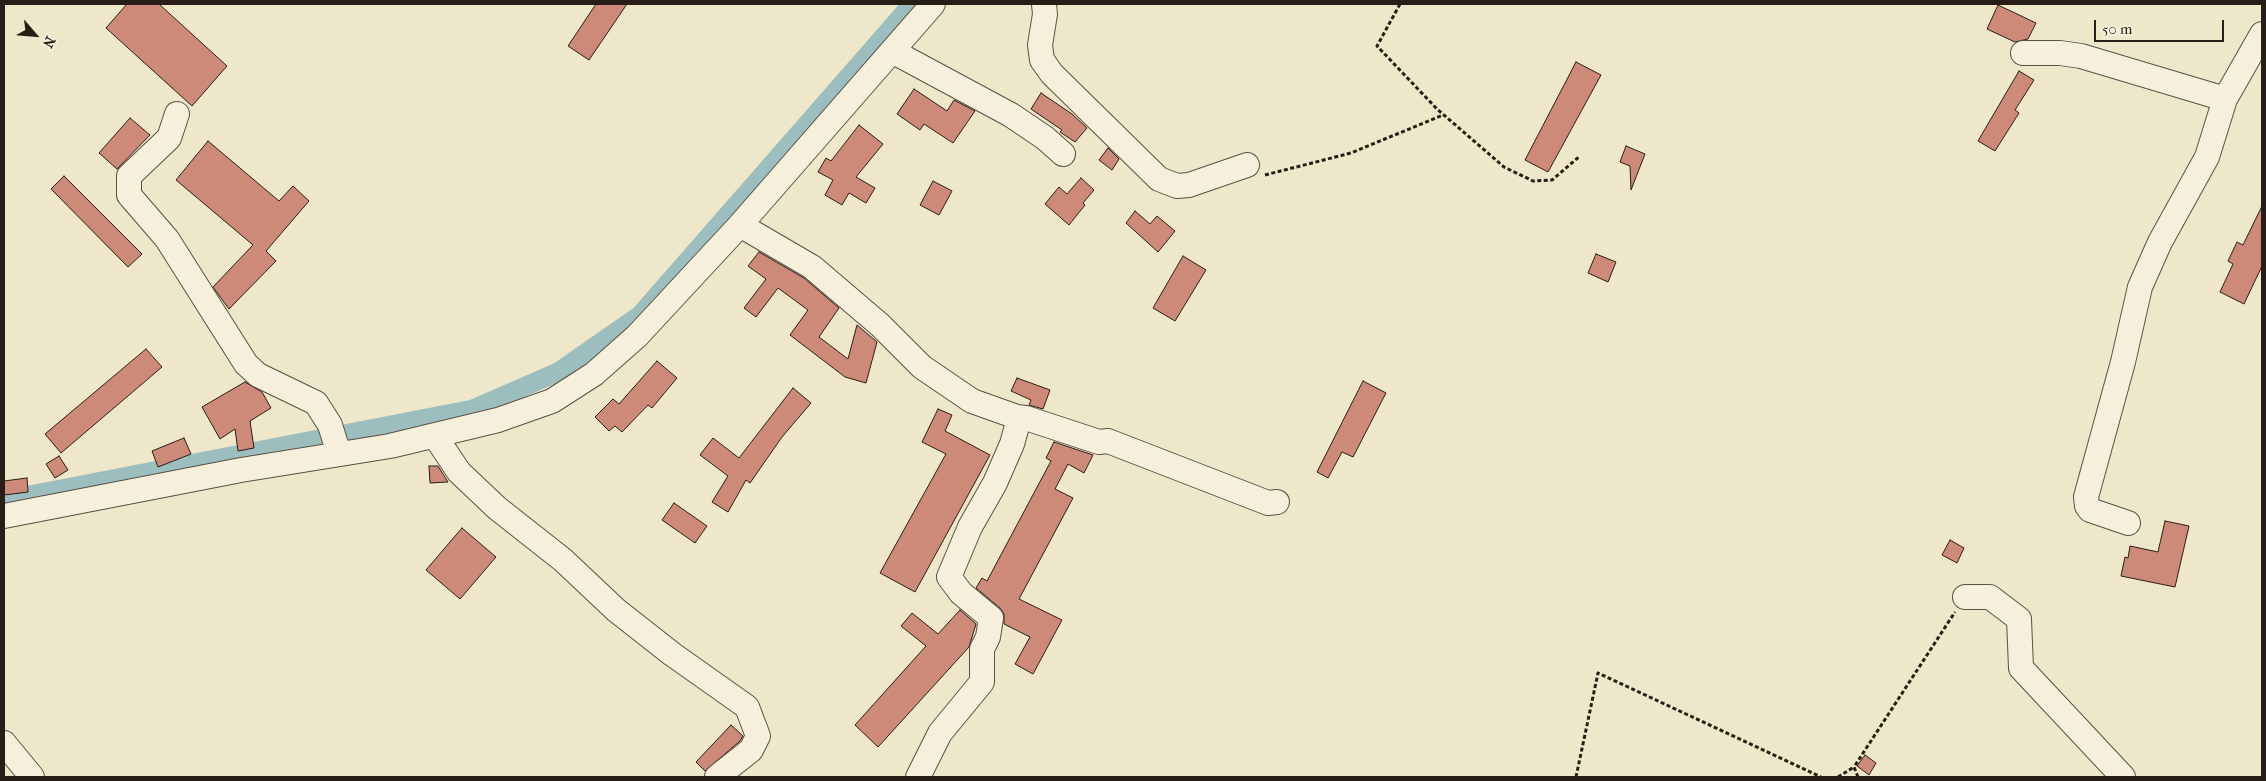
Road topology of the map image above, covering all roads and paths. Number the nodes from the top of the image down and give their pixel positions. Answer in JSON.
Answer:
{"nodes":[{"id":1,"x":933,"y":4,"type":"edge"},
{"id":2,"x":1044,"y":4,"type":"edge"},
{"id":3,"x":1400,"y":4,"type":"edge"},
{"id":4,"x":2262,"y":34,"type":"edge"},
{"id":5,"x":892,"y":51,"type":"junction"},
{"id":6,"x":2023,"y":53,"type":"dead end"},
{"id":7,"x":2225,"y":99,"type":"junction"},
{"id":8,"x":177,"y":114,"type":"dead end"},
{"id":9,"x":1443,"y":115,"type":"junction"},
{"id":10,"x":1063,"y":154,"type":"dead end"},
{"id":11,"x":1580,"y":156,"type":"dead end"},
{"id":12,"x":1248,"y":166,"type":"joint"},
{"id":13,"x":740,"y":225,"type":"junction"},
{"id":14,"x":1017,"y":417,"type":"junction"},
{"id":15,"x":435,"y":436,"type":"junction"},
{"id":16,"x":339,"y":454,"type":"junction"},
{"id":17,"x":1277,"y":502,"type":"dead end"},
{"id":18,"x":4,"y":516,"type":"edge"},
{"id":19,"x":2128,"y":523,"type":"dead end"},
{"id":20,"x":1965,"y":597,"type":"joint"},
{"id":21,"x":4,"y":743,"type":"edge"},
{"id":22,"x":1854,"y":767,"type":"junction"},
{"id":23,"x":32,"y":777,"type":"edge"},
{"id":24,"x":717,"y":777,"type":"edge"},
{"id":25,"x":918,"y":777,"type":"edge"},
{"id":26,"x":1576,"y":777,"type":"edge"},
{"id":27,"x":1821,"y":777,"type":"edge"},
{"id":28,"x":1838,"y":777,"type":"edge"},
{"id":29,"x":1858,"y":777,"type":"edge"},
{"id":30,"x":2123,"y":777,"type":"edge"}],
"edges":[{"from":1,"to":5,"type":"street"},
{"from":2,"to":12,"type":"street"},
{"from":3,"to":9,"type":"path"},
{"from":4,"to":7,"type":"street"},
{"from":5,"to":10,"type":"street"},
{"from":5,"to":13,"type":"street"},
{"from":6,"to":7,"type":"street"},
{"from":7,"to":19,"type":"street"},
{"from":8,"to":16,"type":"street"},
{"from":9,"to":11,"type":"path"},
{"from":9,"to":12,"type":"path"},
{"from":13,"to":14,"type":"street"},
{"from":13,"to":15,"type":"street"},
{"from":14,"to":17,"type":"street"},
{"from":14,"to":25,"type":"street"},
{"from":15,"to":16,"type":"street"},
{"from":15,"to":24,"type":"street"},
{"from":16,"to":18,"type":"street"},
{"from":20,"to":22,"type":"path"},
{"from":20,"to":30,"type":"street"},
{"from":21,"to":23,"type":"street"},
{"from":22,"to":28,"type":"path"},
{"from":22,"to":29,"type":"path"},
{"from":26,"to":27,"type":"path"}]}
